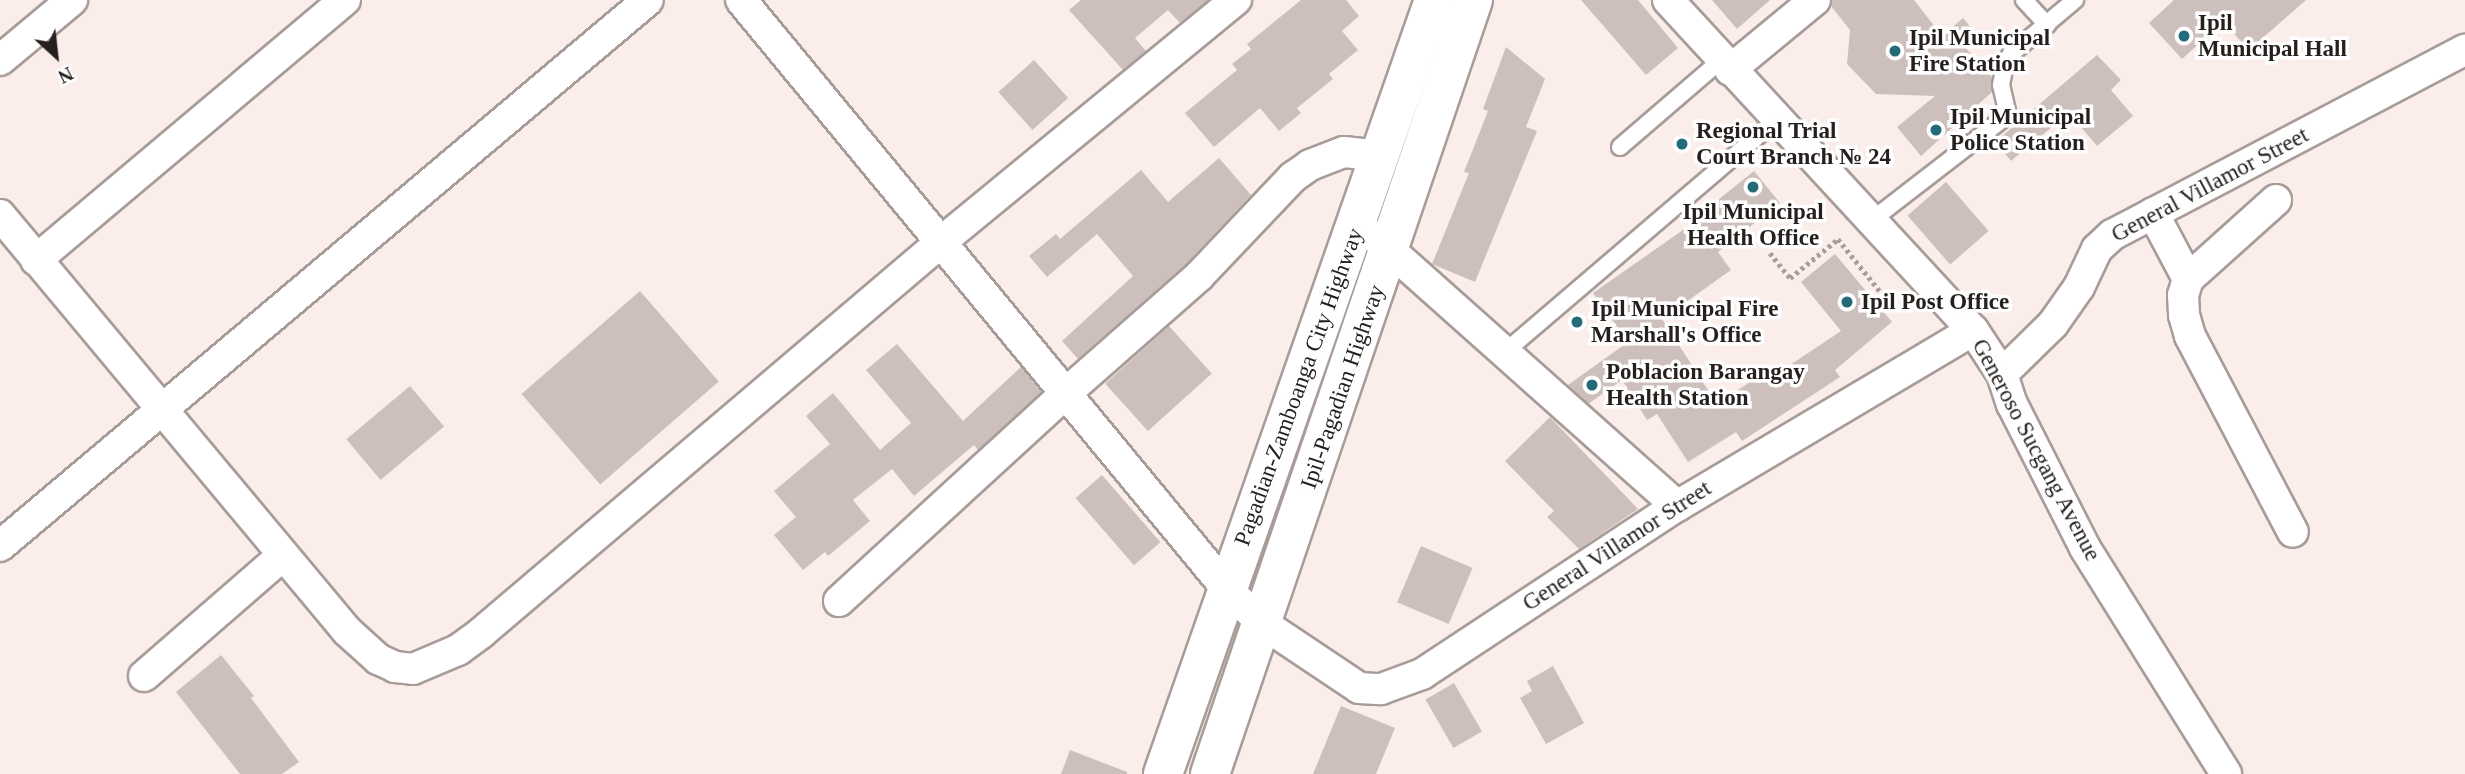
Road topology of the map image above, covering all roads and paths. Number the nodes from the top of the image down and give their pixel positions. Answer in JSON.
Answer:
{"nodes":[{"id":1,"x":72,"y":0,"type":"edge"},
{"id":2,"x":345,"y":0,"type":"edge"},
{"id":3,"x":648,"y":0,"type":"edge"},
{"id":4,"x":741,"y":0,"type":"edge"},
{"id":5,"x":1236,"y":0,"type":"edge"},
{"id":6,"x":1434,"y":0,"type":"edge"},
{"id":7,"x":1473,"y":0,"type":"edge"},
{"id":8,"x":1668,"y":0,"type":"edge"},
{"id":9,"x":1815,"y":0,"type":"edge"},
{"id":10,"x":2024,"y":0,"type":"edge"},
{"id":11,"x":2075,"y":0,"type":"edge"},
{"id":12,"x":2047,"y":25,"type":"junction"},
{"id":13,"x":2465,"y":50,"type":"edge"},
{"id":14,"x":0,"y":60,"type":"edge"},
{"id":15,"x":1725,"y":65,"type":"junction"},
{"id":16,"x":1776,"y":120,"type":"junction"},
{"id":17,"x":1620,"y":147,"type":"dead end"},
{"id":18,"x":1381,"y":156,"type":"junction"},
{"id":19,"x":2276,"y":200,"type":"dead end"},
{"id":20,"x":2153,"y":213,"type":"junction"},
{"id":21,"x":0,"y":215,"type":"edge"},
{"id":22,"x":1872,"y":220,"type":"junction"},
{"id":23,"x":1358,"y":222,"type":"junction"},
{"id":24,"x":941,"y":242,"type":"junction"},
{"id":25,"x":1390,"y":249,"type":"junction"},
{"id":26,"x":1770,"y":253,"type":"dead end"},
{"id":27,"x":36,"y":260,"type":"junction"},
{"id":28,"x":2188,"y":279,"type":"junction"},
{"id":29,"x":1883,"y":295,"type":"dead end"},
{"id":30,"x":1973,"y":330,"type":"junction"},
{"id":31,"x":1506,"y":351,"type":"junction"},
{"id":32,"x":2002,"y":374,"type":"junction"},
{"id":33,"x":1066,"y":392,"type":"junction"},
{"id":34,"x":162,"y":408,"type":"junction"},
{"id":35,"x":1676,"y":506,"type":"junction"},
{"id":36,"x":2293,"y":532,"type":"dead end"},
{"id":37,"x":0,"y":546,"type":"edge"},
{"id":38,"x":282,"y":556,"type":"junction"},
{"id":39,"x":1227,"y":589,"type":"junction"},
{"id":40,"x":839,"y":601,"type":"dead end"},
{"id":41,"x":1262,"y":623,"type":"junction"},
{"id":42,"x":144,"y":676,"type":"dead end"},
{"id":43,"x":1163,"y":774,"type":"edge"},
{"id":44,"x":1210,"y":774,"type":"edge"},
{"id":45,"x":2226,"y":774,"type":"edge"}],
"edges":[{"from":1,"to":14,"type":"street"},
{"from":2,"to":27,"type":"street"},
{"from":3,"to":34,"type":"street"},
{"from":4,"to":24,"type":"street","name":"General Villamor Street"},
{"from":5,"to":24,"type":"street"},
{"from":6,"to":18,"type":"main road","name":"Pagadian-Zamboanga City Highway"},
{"from":7,"to":25,"type":"main road","name":"Ipil-Pagadian Highway"},
{"from":8,"to":15,"type":"street","name":"Generoso Sucgang Avenue"},
{"from":9,"to":15,"type":"street"},
{"from":10,"to":12,"type":"lane"},
{"from":11,"to":12,"type":"lane"},
{"from":12,"to":22,"type":"lane"},
{"from":13,"to":20,"type":"street","name":"General Villamor Street"},
{"from":15,"to":16,"type":"street","name":"Generoso Sucgang Avenue"},
{"from":15,"to":17,"type":"lane"},
{"from":16,"to":22,"type":"street","name":"Generoso Sucgang Avenue"},
{"from":16,"to":31,"type":"lane"},
{"from":18,"to":23,"type":"main road","name":"Pagadian-Zamboanga City Highway"},
{"from":18,"to":33,"type":"street"},
{"from":19,"to":28,"type":"street"},
{"from":20,"to":28,"type":"street"},
{"from":20,"to":32,"type":"street","name":"General Villamor Street"},
{"from":21,"to":27,"type":"street"},
{"from":22,"to":30,"type":"street","name":"Generoso Sucgang Avenue"},
{"from":23,"to":25,"type":"street"},
{"from":23,"to":39,"type":"main road","name":"Pagadian-Zamboanga City Highway"},
{"from":24,"to":33,"type":"street","name":"General Villamor Street"},
{"from":24,"to":38,"type":"street"},
{"from":25,"to":31,"type":"street"},
{"from":25,"to":41,"type":"main road","name":"Ipil-Pagadian Highway"},
{"from":26,"to":29,"type":"path"},
{"from":27,"to":34,"type":"street"},
{"from":28,"to":36,"type":"street"},
{"from":30,"to":32,"type":"street","name":"Generoso Sucgang Avenue"},
{"from":30,"to":35,"type":"street","name":"General Villamor Street"},
{"from":31,"to":35,"type":"street"},
{"from":32,"to":45,"type":"street","name":"Generoso Sucgang Avenue"},
{"from":33,"to":39,"type":"street","name":"General Villamor Street"},
{"from":33,"to":40,"type":"street"},
{"from":34,"to":37,"type":"street"},
{"from":34,"to":38,"type":"street"},
{"from":35,"to":41,"type":"street","name":"General Villamor Street"},
{"from":38,"to":42,"type":"street"},
{"from":39,"to":41,"type":"street","name":"General Villamor Street"},
{"from":39,"to":43,"type":"main road","name":"Pagadian-Zamboanga City Highway"},
{"from":41,"to":44,"type":"main road","name":"Ipil-Pagadian Highway"}]}
